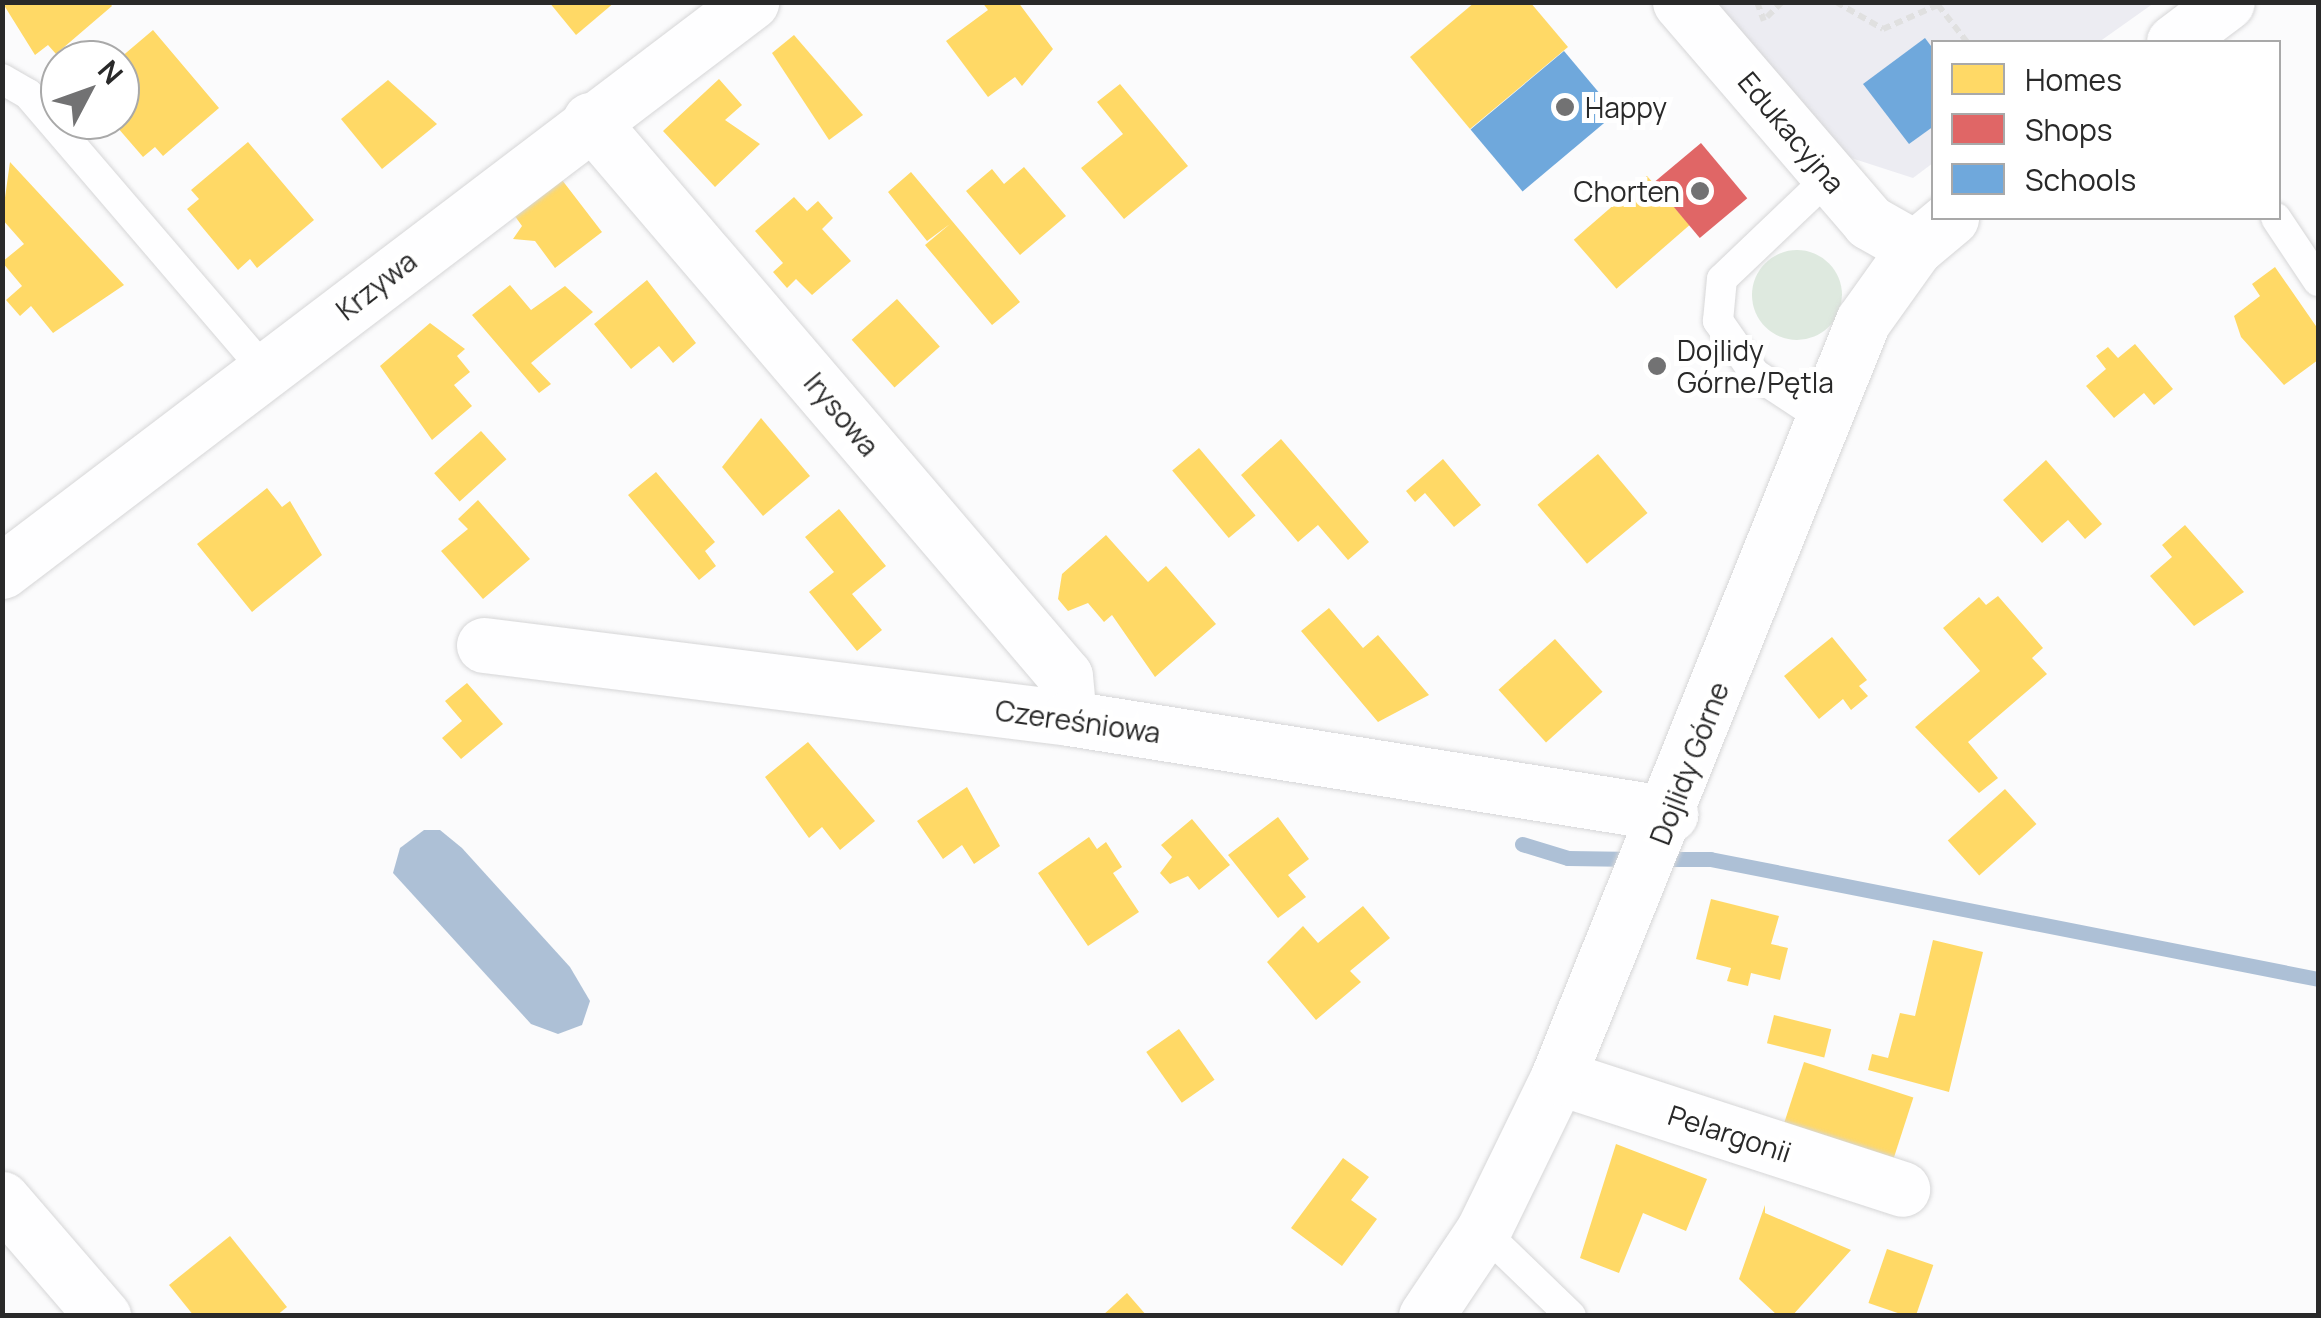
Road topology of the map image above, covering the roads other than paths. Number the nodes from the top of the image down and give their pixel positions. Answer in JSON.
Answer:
{"nodes":[{"id":1,"x":751,"y":2,"type":"edge"},
{"id":2,"x":1680,"y":2,"type":"edge"},
{"id":3,"x":2227,"y":2,"type":"edge"},
{"id":4,"x":2177,"y":40,"type":"edge"},
{"id":5,"x":2,"y":79,"type":"edge"},
{"id":6,"x":590,"y":120,"type":"junction"},
{"id":7,"x":1814,"y":158,"type":"junction"},
{"id":8,"x":2277,"y":220,"type":"edge"},
{"id":9,"x":1933,"y":232,"type":"edge"},
{"id":10,"x":2318,"y":280,"type":"edge"},
{"id":11,"x":265,"y":370,"type":"junction"},
{"id":12,"x":1822,"y":418,"type":"junction"},
{"id":13,"x":2,"y":571,"type":"edge"},
{"id":14,"x":484,"y":645,"type":"dead end"},
{"id":15,"x":1069,"y":718,"type":"junction"},
{"id":16,"x":1670,"y":814,"type":"junction"},
{"id":17,"x":1558,"y":1077,"type":"junction"},
{"id":18,"x":1902,"y":1189,"type":"dead end"},
{"id":19,"x":2,"y":1199,"type":"edge"},
{"id":20,"x":1483,"y":1230,"type":"junction"},
{"id":21,"x":102,"y":1316,"type":"edge"},
{"id":22,"x":1426,"y":1316,"type":"edge"},
{"id":23,"x":1571,"y":1316,"type":"edge"}],
"edges":[{"from":1,"to":6,"type":"street","name":"Krzywa"},
{"from":2,"to":7,"type":"street","name":"Edukacyjna"},
{"from":3,"to":4,"type":"street"},
{"from":5,"to":11,"type":"lane"},
{"from":6,"to":11,"type":"street","name":"Krzywa"},
{"from":6,"to":15,"type":"street","name":"Irysowa"},
{"from":7,"to":9,"type":"street","name":"Edukacyjna"},
{"from":7,"to":12,"type":"lane"},
{"from":8,"to":10,"type":"lane"},
{"from":9,"to":12,"type":"street","name":"Dojlidy Górne"},
{"from":11,"to":13,"type":"street","name":"Krzywa"},
{"from":12,"to":16,"type":"street","name":"Dojlidy Górne"},
{"from":14,"to":15,"type":"street","name":"Czereśniowa"},
{"from":15,"to":16,"type":"street","name":"Czereśniowa"},
{"from":16,"to":17,"type":"street","name":"Dojlidy Górne"},
{"from":17,"to":18,"type":"street","name":"Pelargonii"},
{"from":17,"to":20,"type":"street","name":"Dojlidy Górne"},
{"from":19,"to":21,"type":"street"},
{"from":20,"to":22,"type":"street","name":"Dojlidy Górne"},
{"from":20,"to":23,"type":"lane"}]}
